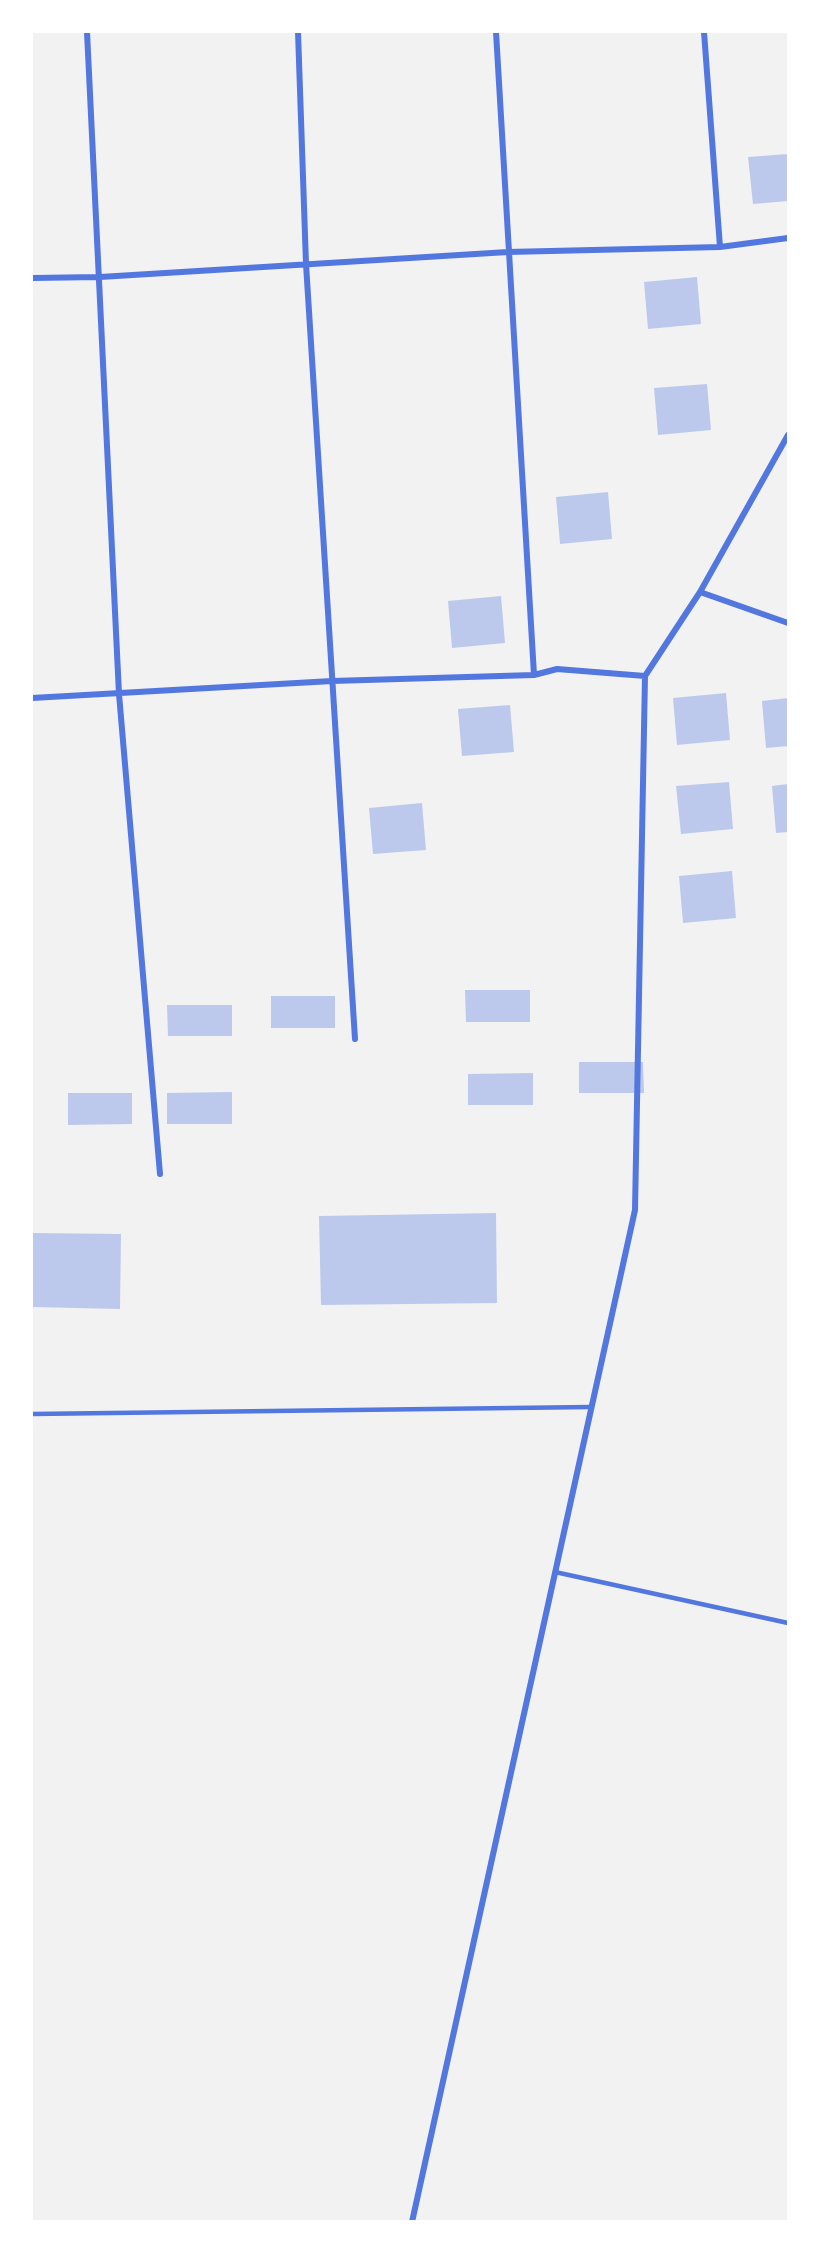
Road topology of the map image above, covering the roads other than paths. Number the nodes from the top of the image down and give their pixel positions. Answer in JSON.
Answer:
{"nodes":[{"id":1,"x":87,"y":32,"type":"edge"},
{"id":2,"x":298,"y":32,"type":"edge"},
{"id":3,"x":496,"y":32,"type":"edge"},
{"id":4,"x":704,"y":32,"type":"edge"},
{"id":5,"x":789,"y":238,"type":"edge"},
{"id":6,"x":720,"y":247,"type":"junction"},
{"id":7,"x":508,"y":252,"type":"junction"},
{"id":8,"x":306,"y":264,"type":"junction"},
{"id":9,"x":100,"y":277,"type":"junction"},
{"id":10,"x":32,"y":278,"type":"edge"},
{"id":11,"x":789,"y":435,"type":"edge"},
{"id":12,"x":700,"y":592,"type":"junction"},
{"id":13,"x":789,"y":623,"type":"edge"},
{"id":14,"x":534,"y":675,"type":"junction"},
{"id":15,"x":645,"y":676,"type":"junction"},
{"id":16,"x":332,"y":681,"type":"junction"},
{"id":17,"x":119,"y":694,"type":"junction"},
{"id":18,"x":32,"y":698,"type":"edge"},
{"id":19,"x":355,"y":1039,"type":"dead end"},
{"id":20,"x":160,"y":1174,"type":"dead end"},
{"id":21,"x":591,"y":1407,"type":"junction"},
{"id":22,"x":32,"y":1414,"type":"edge"},
{"id":23,"x":555,"y":1572,"type":"junction"},
{"id":24,"x":789,"y":1623,"type":"edge"},
{"id":25,"x":412,"y":2222,"type":"edge"}],
"edges":[{"from":1,"to":9,"type":"street"},
{"from":2,"to":8,"type":"street"},
{"from":3,"to":7,"type":"street"},
{"from":4,"to":6,"type":"street"},
{"from":5,"to":6,"type":"street"},
{"from":6,"to":7,"type":"street"},
{"from":7,"to":8,"type":"street"},
{"from":7,"to":14,"type":"street"},
{"from":8,"to":9,"type":"street"},
{"from":8,"to":16,"type":"street"},
{"from":9,"to":10,"type":"street"},
{"from":9,"to":17,"type":"street"},
{"from":11,"to":12,"type":"street"},
{"from":12,"to":13,"type":"street"},
{"from":12,"to":15,"type":"street"},
{"from":14,"to":15,"type":"street"},
{"from":14,"to":16,"type":"street"},
{"from":15,"to":21,"type":"street"},
{"from":16,"to":17,"type":"street"},
{"from":16,"to":19,"type":"street"},
{"from":17,"to":18,"type":"street"},
{"from":17,"to":20,"type":"street"},
{"from":21,"to":22,"type":"lane"},
{"from":21,"to":23,"type":"street"},
{"from":23,"to":24,"type":"lane"},
{"from":23,"to":25,"type":"street"}]}
